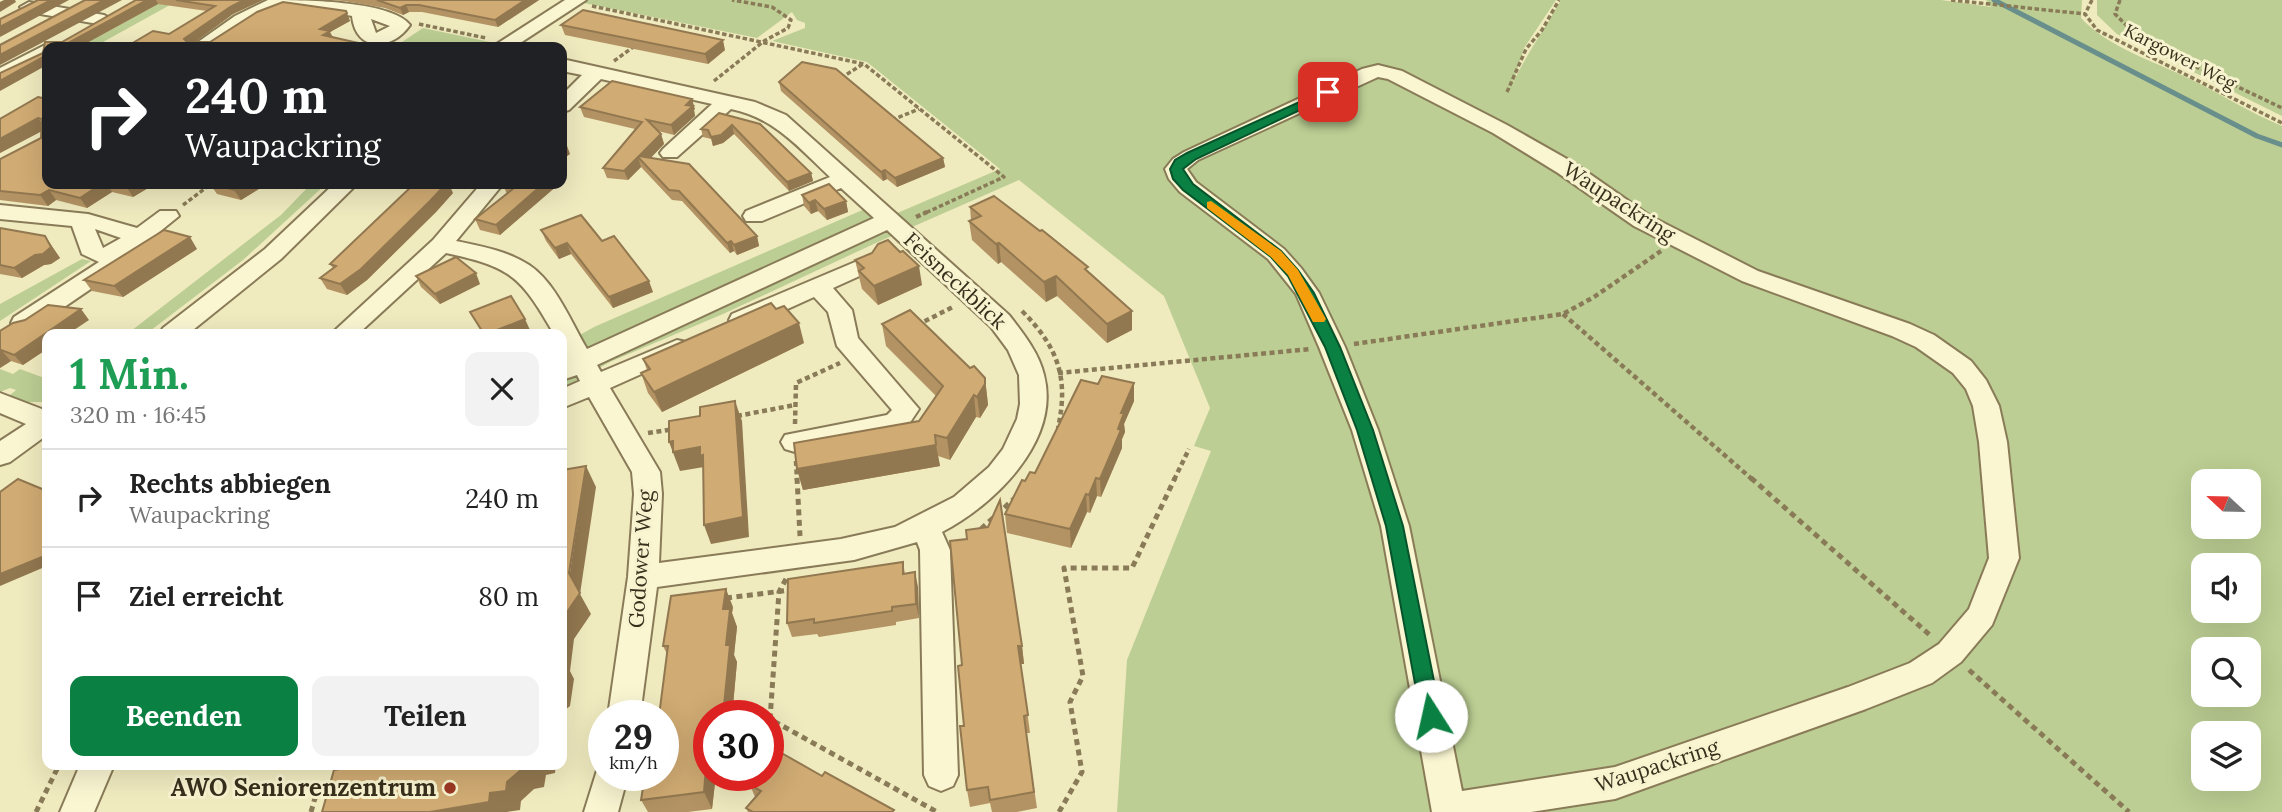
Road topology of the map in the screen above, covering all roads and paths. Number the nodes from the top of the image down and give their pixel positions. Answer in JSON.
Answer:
{"nodes":[{"id":1,"x":88,"y":0,"type":"edge"},
{"id":2,"x":732,"y":0,"type":"edge"},
{"id":3,"x":1559,"y":0,"type":"edge"},
{"id":4,"x":1951,"y":0,"type":"edge"},
{"id":5,"x":2092,"y":0,"type":"edge"},
{"id":6,"x":2120,"y":0,"type":"edge"},
{"id":7,"x":280,"y":1,"type":"edge"},
{"id":8,"x":580,"y":2,"type":"edge"},
{"id":9,"x":34,"y":3,"type":"edge"},
{"id":10,"x":361,"y":12,"type":"junction"},
{"id":11,"x":62,"y":13,"type":"junction"},
{"id":12,"x":2085,"y":14,"type":"junction"},
{"id":13,"x":9,"y":16,"type":"edge"},
{"id":14,"x":667,"y":22,"type":"junction"},
{"id":15,"x":42,"y":25,"type":"edge"},
{"id":16,"x":401,"y":25,"type":"junction"},
{"id":17,"x":657,"y":29,"type":"edge"},
{"id":18,"x":764,"y":41,"type":"junction"},
{"id":19,"x":63,"y":42,"type":"edge"},
{"id":20,"x":209,"y":42,"type":"edge"},
{"id":21,"x":494,"y":42,"type":"edge"},
{"id":22,"x":500,"y":42,"type":"edge"},
{"id":23,"x":637,"y":44,"type":"edge"},
{"id":24,"x":42,"y":53,"type":"edge"},
{"id":25,"x":864,"y":64,"type":"junction"},
{"id":26,"x":567,"y":66,"type":"edge"},
{"id":27,"x":597,"y":73,"type":"junction"},
{"id":28,"x":0,"y":76,"type":"edge"},
{"id":29,"x":832,"y":84,"type":"edge"},
{"id":30,"x":1507,"y":92,"type":"dead end"},
{"id":31,"x":697,"y":95,"type":"junction"},
{"id":32,"x":567,"y":101,"type":"edge"},
{"id":33,"x":727,"y":102,"type":"junction"},
{"id":34,"x":2282,"y":108,"type":"edge"},
{"id":35,"x":920,"y":109,"type":"junction"},
{"id":36,"x":885,"y":123,"type":"edge"},
{"id":37,"x":2282,"y":123,"type":"edge"},
{"id":38,"x":670,"y":153,"type":"dead end"},
{"id":39,"x":845,"y":179,"type":"junction"},
{"id":40,"x":204,"y":189,"type":"edge"},
{"id":41,"x":341,"y":189,"type":"edge"},
{"id":42,"x":488,"y":189,"type":"edge"},
{"id":43,"x":0,"y":212,"type":"edge"},
{"id":44,"x":168,"y":216,"type":"joint"},
{"id":45,"x":754,"y":216,"type":"dead end"},
{"id":46,"x":901,"y":219,"type":"junction"},
{"id":47,"x":919,"y":224,"type":"dead end"},
{"id":48,"x":1677,"y":240,"type":"junction"},
{"id":49,"x":129,"y":245,"type":"junction"},
{"id":50,"x":441,"y":245,"type":"junction"},
{"id":51,"x":867,"y":264,"type":"edge"},
{"id":52,"x":818,"y":286,"type":"junction"},
{"id":53,"x":972,"y":297,"type":"junction"},
{"id":54,"x":1016,"y":305,"type":"dead end"},
{"id":55,"x":1563,"y":314,"type":"junction"},
{"id":56,"x":23,"y":323,"type":"edge"},
{"id":57,"x":915,"y":326,"type":"edge"},
{"id":58,"x":178,"y":329,"type":"edge"},
{"id":59,"x":349,"y":329,"type":"edge"},
{"id":60,"x":559,"y":329,"type":"edge"},
{"id":61,"x":719,"y":329,"type":"edge"},
{"id":62,"x":694,"y":340,"type":"edge"},
{"id":63,"x":567,"y":345,"type":"edge"},
{"id":64,"x":1332,"y":347,"type":"junction"},
{"id":65,"x":858,"y":354,"type":"junction"},
{"id":66,"x":580,"y":372,"type":"edge"},
{"id":67,"x":1061,"y":373,"type":"junction"},
{"id":68,"x":567,"y":392,"type":"edge"},
{"id":69,"x":0,"y":402,"type":"edge"},
{"id":70,"x":795,"y":405,"type":"junction"},
{"id":71,"x":730,"y":418,"type":"edge"},
{"id":72,"x":42,"y":420,"type":"edge"},
{"id":73,"x":42,"y":426,"type":"edge"},
{"id":74,"x":679,"y":428,"type":"edge"},
{"id":75,"x":1057,"y":431,"type":"edge"},
{"id":76,"x":627,"y":438,"type":"junction"},
{"id":77,"x":795,"y":442,"type":"junction"},
{"id":78,"x":1189,"y":449,"type":"dead end"},
{"id":79,"x":0,"y":455,"type":"edge"},
{"id":80,"x":1017,"y":495,"type":"edge"},
{"id":81,"x":925,"y":527,"type":"junction"},
{"id":82,"x":979,"y":532,"type":"edge"},
{"id":83,"x":801,"y":555,"type":"junction"},
{"id":84,"x":643,"y":577,"type":"junction"},
{"id":85,"x":792,"y":589,"type":"edge"},
{"id":86,"x":779,"y":592,"type":"junction"},
{"id":87,"x":715,"y":600,"type":"edge"},
{"id":88,"x":1950,"y":653,"type":"junction"},
{"id":89,"x":626,"y":700,"type":"edge"},
{"id":90,"x":57,"y":770,"type":"edge"},
{"id":91,"x":95,"y":770,"type":"edge"},
{"id":92,"x":941,"y":775,"type":"dead end"},
{"id":93,"x":343,"y":778,"type":"edge"},
{"id":94,"x":607,"y":791,"type":"edge"},
{"id":95,"x":1448,"y":811,"type":"edge"},
{"id":96,"x":36,"y":812,"type":"edge"},
{"id":97,"x":76,"y":812,"type":"edge"},
{"id":98,"x":311,"y":812,"type":"edge"},
{"id":99,"x":601,"y":812,"type":"edge"},
{"id":100,"x":937,"y":812,"type":"edge"},
{"id":101,"x":1059,"y":812,"type":"edge"},
{"id":102,"x":2129,"y":812,"type":"edge"}],
"edges":[{"from":1,"to":11,"type":"street"},
{"from":2,"to":18,"type":"path"},
{"from":3,"to":30,"type":"path"},
{"from":4,"to":12,"type":"path"},
{"from":5,"to":12,"type":"path"},
{"from":6,"to":34,"type":"path"},
{"from":7,"to":10,"type":"street"},
{"from":7,"to":20,"type":"street"},
{"from":8,"to":14,"type":"path"},
{"from":8,"to":22,"type":"street"},
{"from":9,"to":11,"type":"street"},
{"from":9,"to":13,"type":"street"},
{"from":10,"to":16,"type":"street"},
{"from":10,"to":16,"type":"street"},
{"from":11,"to":15,"type":"street"},
{"from":11,"to":19,"type":"street"},
{"from":12,"to":37,"type":"path","name":"Kargower Weg"},
{"from":14,"to":17,"type":"path"},
{"from":14,"to":18,"type":"path"},
{"from":16,"to":21,"type":"path"},
{"from":18,"to":25,"type":"path"},
{"from":18,"to":31,"type":"path"},
{"from":23,"to":27,"type":"path"},
{"from":24,"to":28,"type":"street"},
{"from":25,"to":29,"type":"path"},
{"from":25,"to":35,"type":"path"},
{"from":26,"to":27,"type":"street","name":"Feisneckblick"},
{"from":27,"to":31,"type":"street","name":"Feisneckblick"},
{"from":27,"to":32,"type":"street"},
{"from":31,"to":33,"type":"street","name":"Feisneckblick"},
{"from":33,"to":38,"type":"street"},
{"from":33,"to":39,"type":"street","name":"Feisneckblick"},
{"from":35,"to":36,"type":"path"},
{"from":35,"to":46,"type":"path"},
{"from":39,"to":45,"type":"street"},
{"from":39,"to":46,"type":"street","name":"Feisneckblick"},
{"from":40,"to":44,"type":"path"},
{"from":41,"to":58,"type":"street"},
{"from":42,"to":50,"type":"street"},
{"from":43,"to":49,"type":"street"},
{"from":44,"to":49,"type":"street"},
{"from":46,"to":47,"type":"path"},
{"from":46,"to":53,"type":"street","name":"Feisneckblick"},
{"from":46,"to":66,"type":"street"},
{"from":48,"to":55,"type":"path"},
{"from":48,"to":64,"type":"street","name":"Waupackring"},
{"from":48,"to":88,"type":"street","name":"Waupackring"},
{"from":49,"to":56,"type":"street"},
{"from":50,"to":59,"type":"street"},
{"from":50,"to":60,"type":"street","name":"Godower Weg"},
{"from":51,"to":52,"type":"street"},
{"from":52,"to":61,"type":"street"},
{"from":52,"to":65,"type":"street"},
{"from":53,"to":57,"type":"path"},
{"from":53,"to":81,"type":"street","name":"Feisneckblick"},
{"from":54,"to":67,"type":"path"},
{"from":55,"to":64,"type":"path"},
{"from":55,"to":88,"type":"path"},
{"from":62,"to":66,"type":"street"},
{"from":63,"to":66,"type":"street","name":"Godower Weg"},
{"from":64,"to":67,"type":"path"},
{"from":64,"to":95,"type":"street","name":"Waupackring"},
{"from":65,"to":70,"type":"path"},
{"from":65,"to":77,"type":"street"},
{"from":66,"to":68,"type":"street"},
{"from":66,"to":76,"type":"street","name":"Godower Weg"},
{"from":67,"to":75,"type":"path"},
{"from":69,"to":72,"type":"street"},
{"from":70,"to":71,"type":"path"},
{"from":70,"to":77,"type":"path"},
{"from":73,"to":79,"type":"street"},
{"from":74,"to":76,"type":"path"},
{"from":76,"to":84,"type":"street","name":"Godower Weg"},
{"from":77,"to":83,"type":"path"},
{"from":78,"to":101,"type":"path"},
{"from":80,"to":82,"type":"path"},
{"from":81,"to":83,"type":"street","name":"Feisneckblick"},
{"from":81,"to":92,"type":"street"},
{"from":83,"to":84,"type":"street","name":"Feisneckblick"},
{"from":83,"to":86,"type":"path"},
{"from":84,"to":89,"type":"street","name":"Godower Weg"},
{"from":85,"to":86,"type":"path"},
{"from":86,"to":87,"type":"path"},
{"from":86,"to":100,"type":"path"},
{"from":88,"to":95,"type":"street","name":"Waupackring"},
{"from":88,"to":102,"type":"path"},
{"from":90,"to":96,"type":"path"},
{"from":91,"to":97,"type":"street"},
{"from":93,"to":98,"type":"path"},
{"from":94,"to":99,"type":"street"}]}
